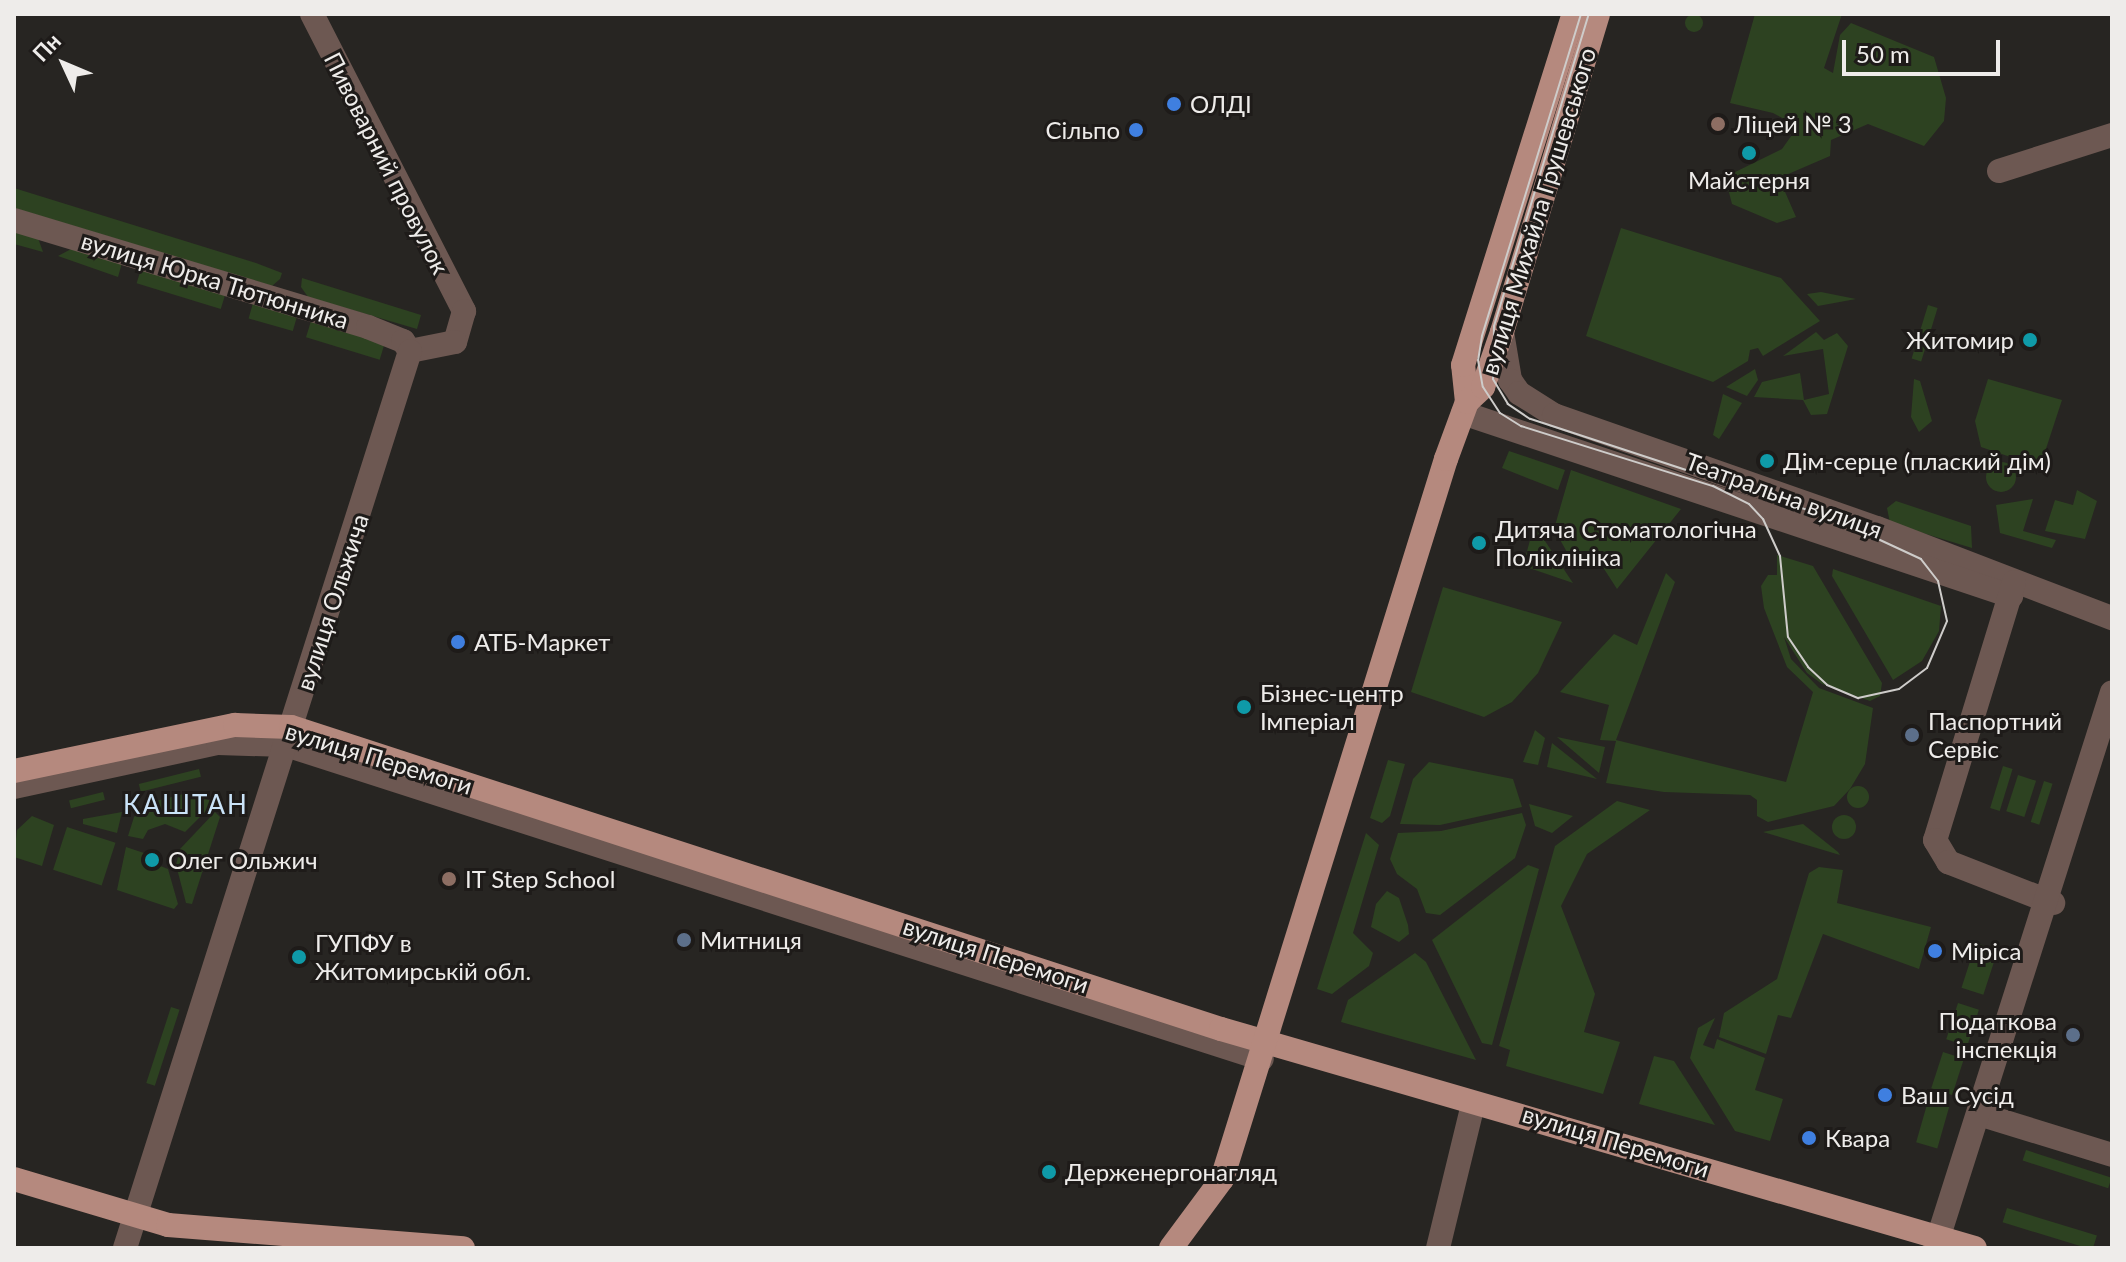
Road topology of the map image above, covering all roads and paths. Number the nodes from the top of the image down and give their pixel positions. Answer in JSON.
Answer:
{"nodes":[{"id":1,"x":312,"y":14,"type":"edge"},
{"id":2,"x":1574,"y":14,"type":"edge"},
{"id":3,"x":1598,"y":14,"type":"edge"},
{"id":4,"x":2112,"y":135,"type":"edge"},
{"id":5,"x":1999,"y":171,"type":"dead end"},
{"id":6,"x":14,"y":220,"type":"edge"},
{"id":7,"x":1502,"y":332,"type":"junction"},
{"id":8,"x":410,"y":351,"type":"junction"},
{"id":9,"x":1465,"y":408,"type":"junction"},
{"id":10,"x":2012,"y":589,"type":"junction"},
{"id":11,"x":2112,"y":618,"type":"edge"},
{"id":12,"x":2112,"y":632,"type":"edge"},
{"id":13,"x":2112,"y":692,"type":"edge"},
{"id":14,"x":2112,"y":724,"type":"edge"},
{"id":15,"x":289,"y":736,"type":"junction"},
{"id":16,"x":14,"y":771,"type":"edge"},
{"id":17,"x":14,"y":787,"type":"edge"},
{"id":18,"x":2049,"y":901,"type":"junction"},
{"id":19,"x":1264,"y":1050,"type":"junction"},
{"id":20,"x":1471,"y":1113,"type":"junction"},
{"id":21,"x":1983,"y":1115,"type":"junction"},
{"id":22,"x":2112,"y":1155,"type":"edge"},
{"id":23,"x":14,"y":1179,"type":"edge"},
{"id":24,"x":136,"y":1216,"type":"junction"},
{"id":25,"x":1938,"y":1244,"type":"edge"},
{"id":26,"x":125,"y":1248,"type":"edge"},
{"id":27,"x":463,"y":1248,"type":"edge"},
{"id":28,"x":1171,"y":1248,"type":"edge"},
{"id":29,"x":1438,"y":1248,"type":"edge"},
{"id":30,"x":1975,"y":1248,"type":"edge"}],
"edges":[{"from":1,"to":8,"type":"street","name":"Пивоварний провулок"},
{"from":2,"to":9,"type":"main road","name":"вулиця Михайла Грушевського"},
{"from":3,"to":7,"type":"main road","name":"вулиця Михайла Грушевського"},
{"from":4,"to":5,"type":"street"},
{"from":6,"to":8,"type":"street","name":"вулиця Юрка Тютюнника"},
{"from":7,"to":9,"type":"main road","name":"вулиця Михайла Грушевського"},
{"from":7,"to":10,"type":"street","name":"Театральна вулиця"},
{"from":8,"to":15,"type":"street","name":"вулиця Ольжича"},
{"from":9,"to":10,"type":"street","name":"Театральна вулиця"},
{"from":9,"to":19,"type":"main road","name":"вулиця Михайла Грушевського"},
{"from":10,"to":11,"type":"street","name":"Театральна вулиця"},
{"from":10,"to":12,"type":"street","name":"Театральна вулиця"},
{"from":10,"to":18,"type":"street"},
{"from":13,"to":18,"type":"street"},
{"from":14,"to":18,"type":"street"},
{"from":15,"to":16,"type":"main road","name":"вулиця Перемоги"},
{"from":15,"to":17,"type":"street","name":"вулиця Перемоги"},
{"from":15,"to":19,"type":"street","name":"вулиця Перемоги"},
{"from":15,"to":24,"type":"street","name":"вулиця Ольжича"},
{"from":18,"to":21,"type":"street"},
{"from":19,"to":20,"type":"main road","name":"вулиця Перемоги"},
{"from":19,"to":25,"type":"main road","name":"вулиця Перемоги"},
{"from":19,"to":28,"type":"main road","name":"вулиця Михайла Грушевського"},
{"from":20,"to":25,"type":"main road","name":"вулиця Перемоги"},
{"from":20,"to":29,"type":"street"},
{"from":21,"to":22,"type":"street"},
{"from":21,"to":25,"type":"street"},
{"from":23,"to":24,"type":"main road"},
{"from":24,"to":26,"type":"street","name":"вулиця Ольжича"},
{"from":24,"to":27,"type":"main road"},
{"from":25,"to":30,"type":"main road","name":"вулиця Перемоги"}]}
